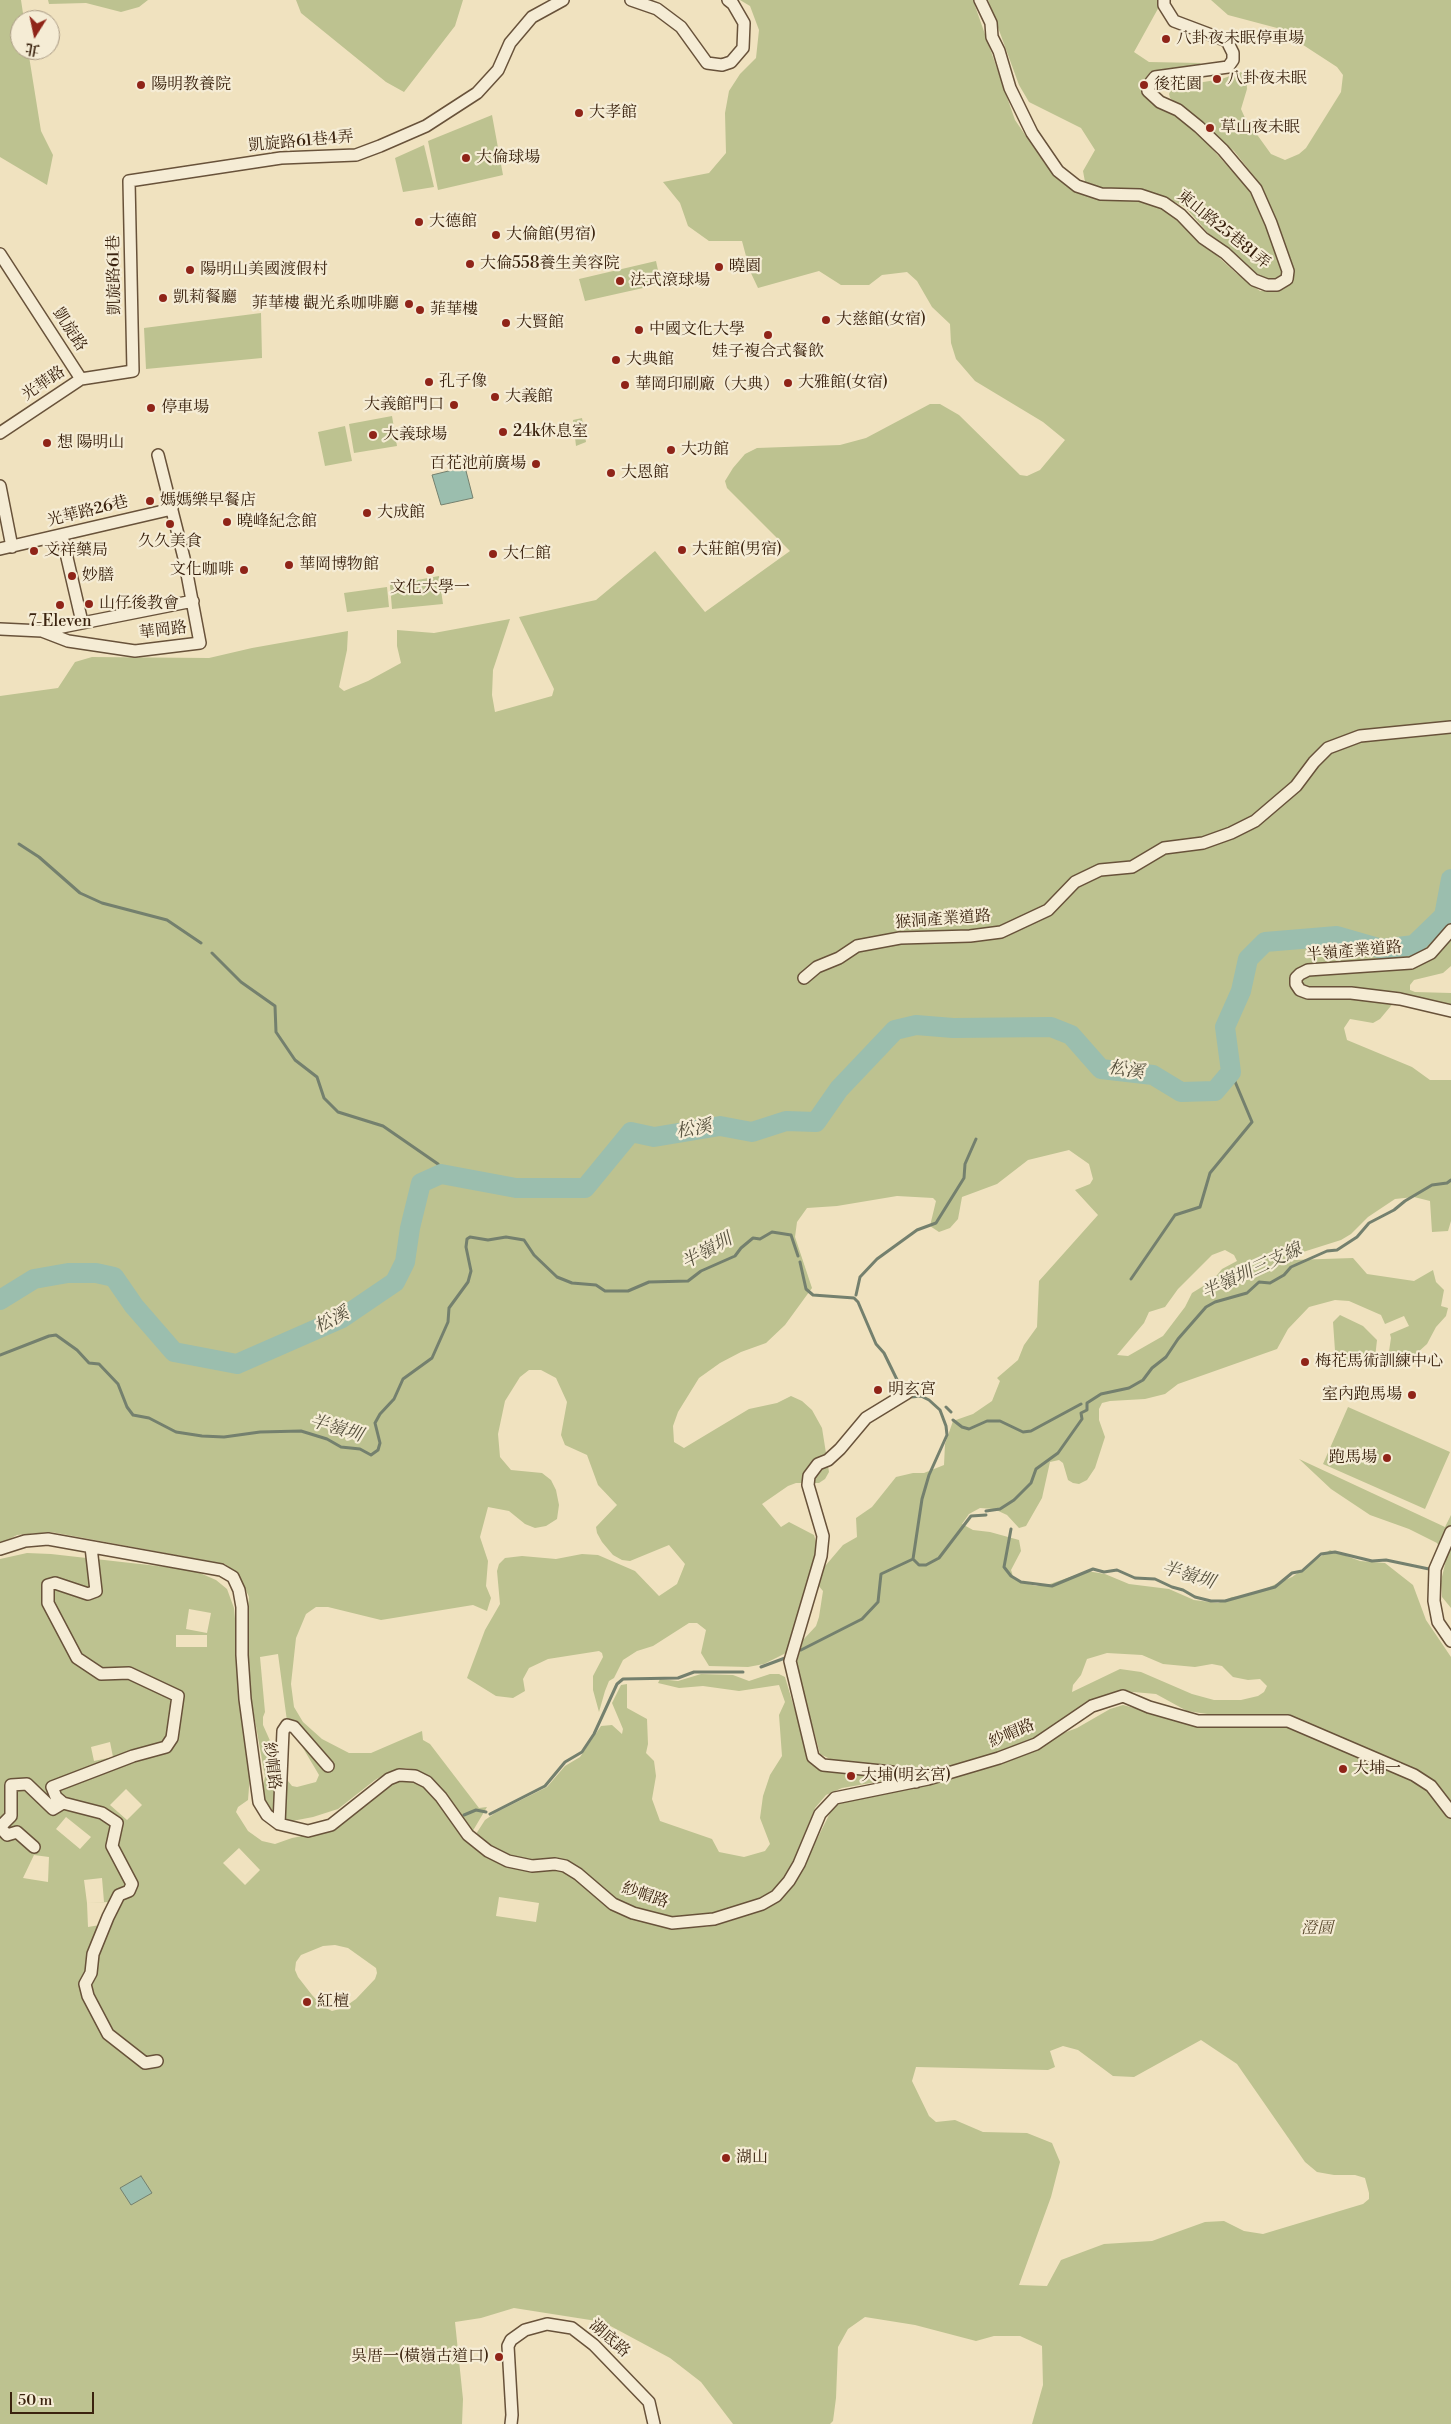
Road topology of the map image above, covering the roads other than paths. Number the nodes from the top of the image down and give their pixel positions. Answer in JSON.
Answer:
{"nodes":[{"id":1,"x":563,"y":0,"type":"edge"},
{"id":2,"x":631,"y":0,"type":"edge"},
{"id":3,"x":728,"y":0,"type":"edge"},
{"id":4,"x":980,"y":0,"type":"edge"},
{"id":5,"x":1164,"y":0,"type":"edge"},
{"id":6,"x":132,"y":179,"type":"joint"},
{"id":7,"x":0,"y":254,"type":"edge"},
{"id":8,"x":81,"y":379,"type":"junction"},
{"id":9,"x":0,"y":433,"type":"edge"},
{"id":10,"x":158,"y":455,"type":"dead end"},
{"id":11,"x":0,"y":486,"type":"edge"},
{"id":12,"x":172,"y":509,"type":"junction"},
{"id":13,"x":62,"y":536,"type":"junction"},
{"id":14,"x":6,"y":548,"type":"edge"},
{"id":15,"x":194,"y":601,"type":"junction"},
{"id":16,"x":82,"y":622,"type":"junction"},
{"id":17,"x":0,"y":630,"type":"edge"},
{"id":18,"x":42,"y":631,"type":"junction"},
{"id":19,"x":1451,"y":727,"type":"edge"},
{"id":20,"x":1451,"y":930,"type":"edge"},
{"id":21,"x":804,"y":978,"type":"dead end"},
{"id":22,"x":1451,"y":1011,"type":"edge"},
{"id":23,"x":907,"y":1393,"type":"dead end"},
{"id":24,"x":1451,"y":1532,"type":"edge"},
{"id":25,"x":90,"y":1547,"type":"junction"},
{"id":26,"x":0,"y":1549,"type":"edge"},
{"id":27,"x":1451,"y":1641,"type":"edge"},
{"id":28,"x":328,"y":1766,"type":"dead end"},
{"id":29,"x":916,"y":1782,"type":"junction"},
{"id":30,"x":63,"y":1804,"type":"junction"},
{"id":31,"x":1451,"y":1812,"type":"edge"},
{"id":32,"x":279,"y":1824,"type":"junction"},
{"id":33,"x":34,"y":1847,"type":"dead end"},
{"id":34,"x":157,"y":2061,"type":"dead end"},
{"id":35,"x":511,"y":2424,"type":"edge"},
{"id":36,"x":654,"y":2424,"type":"edge"}],
"edges":[{"from":1,"to":6,"type":"street","name":"凱旋路61巷4弄"},
{"from":2,"to":3,"type":"street"},
{"from":4,"to":5,"type":"street","name":"東山路25巷81弄"},
{"from":6,"to":8,"type":"street","name":"凱旋路61巷"},
{"from":7,"to":8,"type":"street","name":"凱旋路"},
{"from":8,"to":9,"type":"street","name":"光華路"},
{"from":10,"to":12,"type":"street","name":"華岡路"},
{"from":11,"to":14,"type":"street"},
{"from":12,"to":13,"type":"street","name":"光華路26巷"},
{"from":12,"to":15,"type":"street","name":"華岡路"},
{"from":13,"to":14,"type":"street","name":"光華路26巷"},
{"from":13,"to":16,"type":"street"},
{"from":15,"to":16,"type":"street"},
{"from":15,"to":18,"type":"street","name":"華岡路"},
{"from":16,"to":18,"type":"street"},
{"from":17,"to":18,"type":"street","name":"華岡路"},
{"from":19,"to":21,"type":"street","name":"猴洞產業道路"},
{"from":20,"to":22,"type":"street","name":"半嶺產業道路"},
{"from":23,"to":29,"type":"street"},
{"from":24,"to":27,"type":"street"},
{"from":25,"to":26,"type":"street","name":"紗帽路"},
{"from":25,"to":30,"type":"street"},
{"from":25,"to":32,"type":"street","name":"紗帽路"},
{"from":28,"to":32,"type":"street"},
{"from":29,"to":31,"type":"street","name":"紗帽路"},
{"from":29,"to":32,"type":"street","name":"紗帽路"},
{"from":30,"to":33,"type":"street"},
{"from":30,"to":34,"type":"street"},
{"from":35,"to":36,"type":"street","name":"湖底路"}]}
